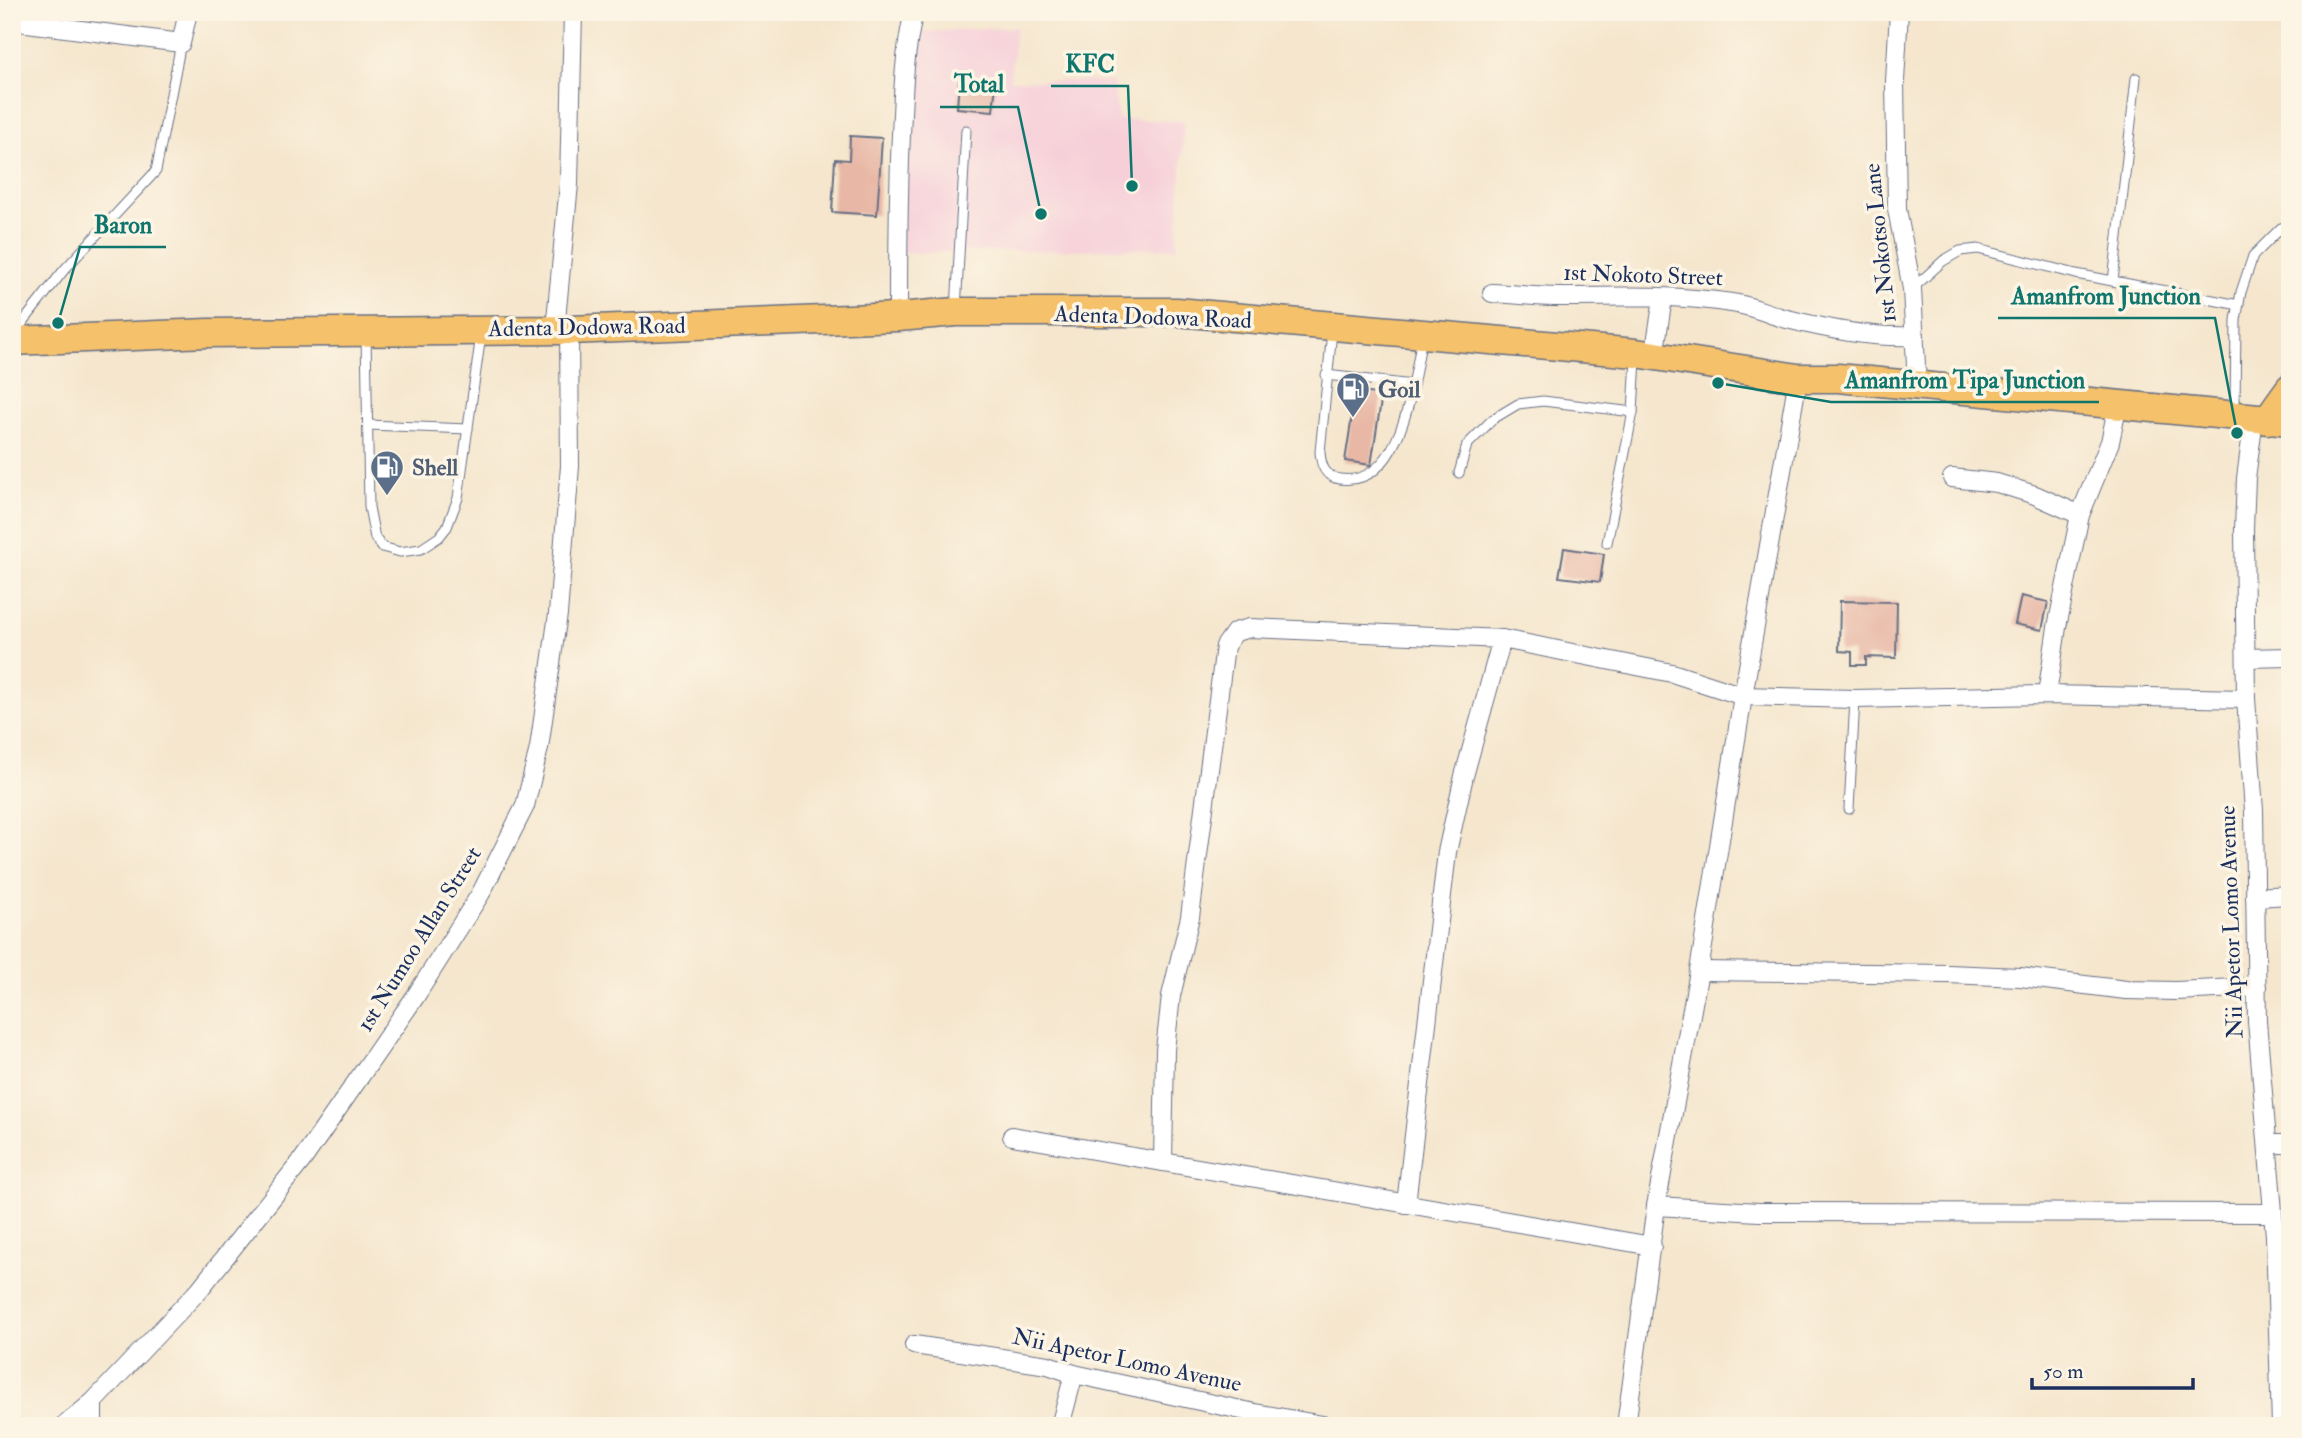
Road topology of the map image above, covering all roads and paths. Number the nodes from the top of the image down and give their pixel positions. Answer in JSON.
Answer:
{"nodes":[{"id":1,"x":188,"y":12,"type":"edge"},
{"id":2,"x":573,"y":12,"type":"edge"},
{"id":3,"x":914,"y":12,"type":"edge"},
{"id":4,"x":1899,"y":12,"type":"edge"},
{"id":5,"x":12,"y":21,"type":"edge"},
{"id":6,"x":181,"y":43,"type":"junction"},
{"id":7,"x":2136,"y":78,"type":"dead end"},
{"id":8,"x":966,"y":131,"type":"dead end"},
{"id":9,"x":2290,"y":225,"type":"edge"},
{"id":10,"x":2113,"y":281,"type":"junction"},
{"id":11,"x":1912,"y":289,"type":"junction"},
{"id":12,"x":1492,"y":293,"type":"dead end"},
{"id":13,"x":1663,"y":298,"type":"junction"},
{"id":14,"x":2239,"y":305,"type":"junction"},
{"id":15,"x":956,"y":312,"type":"junction"},
{"id":16,"x":898,"y":317,"type":"junction"},
{"id":17,"x":1332,"y":326,"type":"junction"},
{"id":18,"x":482,"y":330,"type":"junction"},
{"id":19,"x":562,"y":330,"type":"junction"},
{"id":20,"x":366,"y":331,"type":"junction"},
{"id":21,"x":1423,"y":333,"type":"junction"},
{"id":22,"x":1915,"y":336,"type":"junction"},
{"id":23,"x":12,"y":338,"type":"edge"},
{"id":24,"x":1645,"y":354,"type":"junction"},
{"id":25,"x":1326,"y":375,"type":"junction"},
{"id":26,"x":1798,"y":378,"type":"junction"},
{"id":27,"x":1413,"y":385,"type":"junction"},
{"id":28,"x":1917,"y":385,"type":"junction"},
{"id":29,"x":2290,"y":388,"type":"edge"},
{"id":30,"x":2118,"y":404,"type":"junction"},
{"id":31,"x":1633,"y":412,"type":"junction"},
{"id":32,"x":2261,"y":419,"type":"edge"},
{"id":33,"x":368,"y":425,"type":"junction"},
{"id":34,"x":468,"y":429,"type":"junction"},
{"id":35,"x":1459,"y":473,"type":"dead end"},
{"id":36,"x":1952,"y":478,"type":"dead end"},
{"id":37,"x":2080,"y":515,"type":"junction"},
{"id":38,"x":1607,"y":542,"type":"dead end"},
{"id":39,"x":1502,"y":639,"type":"junction"},
{"id":40,"x":2290,"y":657,"type":"edge"},
{"id":41,"x":2247,"y":658,"type":"junction"},
{"id":42,"x":2047,"y":695,"type":"junction"},
{"id":43,"x":1743,"y":696,"type":"junction"},
{"id":44,"x":1855,"y":699,"type":"junction"},
{"id":45,"x":2246,"y":699,"type":"junction"},
{"id":46,"x":1849,"y":809,"type":"dead end"},
{"id":47,"x":2290,"y":895,"type":"edge"},
{"id":48,"x":2255,"y":897,"type":"junction"},
{"id":49,"x":1699,"y":971,"type":"junction"},
{"id":50,"x":2256,"y":987,"type":"junction"},
{"id":51,"x":1012,"y":1136,"type":"dead end"},
{"id":52,"x":2268,"y":1144,"type":"junction"},
{"id":53,"x":2290,"y":1144,"type":"edge"},
{"id":54,"x":1163,"y":1162,"type":"junction"},
{"id":55,"x":1406,"y":1204,"type":"junction"},
{"id":56,"x":1656,"y":1206,"type":"junction"},
{"id":57,"x":2273,"y":1213,"type":"junction"},
{"id":58,"x":1652,"y":1246,"type":"junction"},
{"id":59,"x":914,"y":1345,"type":"dead end"},
{"id":60,"x":1074,"y":1374,"type":"junction"},
{"id":61,"x":93,"y":1402,"type":"junction"},
{"id":62,"x":64,"y":1426,"type":"edge"},
{"id":63,"x":93,"y":1426,"type":"edge"},
{"id":64,"x":1060,"y":1426,"type":"edge"},
{"id":65,"x":1328,"y":1426,"type":"edge"},
{"id":66,"x":1626,"y":1426,"type":"edge"},
{"id":67,"x":2281,"y":1426,"type":"edge"}],
"edges":[{"from":1,"to":6,"type":"street"},
{"from":2,"to":19,"type":"street","name":"1st Numoo Allan Street"},
{"from":3,"to":16,"type":"street"},
{"from":4,"to":11,"type":"street","name":"1st Nokotso Lane"},
{"from":5,"to":6,"type":"street"},
{"from":6,"to":23,"type":"lane"},
{"from":7,"to":10,"type":"lane"},
{"from":8,"to":15,"type":"lane"},
{"from":9,"to":14,"type":"lane"},
{"from":10,"to":11,"type":"lane"},
{"from":10,"to":14,"type":"lane"},
{"from":11,"to":22,"type":"street","name":"1st Nokotso Lane"},
{"from":12,"to":13,"type":"street","name":"1st Nokoto Street"},
{"from":13,"to":22,"type":"street","name":"1st Nokoto Street"},
{"from":13,"to":24,"type":"street"},
{"from":14,"to":32,"type":"lane"},
{"from":15,"to":16,"type":"main road","name":"Adenta Dodowa Road"},
{"from":15,"to":17,"type":"main road","name":"Adenta Dodowa Road"},
{"from":16,"to":19,"type":"main road","name":"Adenta Dodowa Road"},
{"from":17,"to":21,"type":"main road","name":"Adenta Dodowa Road"},
{"from":17,"to":25,"type":"lane"},
{"from":18,"to":19,"type":"main road","name":"Adenta Dodowa Road"},
{"from":18,"to":20,"type":"main road","name":"Adenta Dodowa Road"},
{"from":18,"to":34,"type":"lane"},
{"from":19,"to":61,"type":"street","name":"1st Numoo Allan Street"},
{"from":20,"to":23,"type":"main road","name":"Adenta Dodowa Road"},
{"from":20,"to":33,"type":"lane"},
{"from":21,"to":24,"type":"main road","name":"Adenta Dodowa Road"},
{"from":21,"to":27,"type":"lane"},
{"from":22,"to":28,"type":"street","name":"1st Nokotso Lane"},
{"from":24,"to":26,"type":"main road","name":"Adenta Dodowa Road"},
{"from":24,"to":31,"type":"lane"},
{"from":25,"to":27,"type":"lane"},
{"from":25,"to":27,"type":"lane"},
{"from":26,"to":28,"type":"main road","name":"Adenta Dodowa Road"},
{"from":26,"to":43,"type":"street"},
{"from":28,"to":30,"type":"main road","name":"Adenta Dodowa Road"},
{"from":29,"to":32,"type":"main road"},
{"from":30,"to":32,"type":"main road","name":"Adenta Dodowa Road"},
{"from":30,"to":37,"type":"street"},
{"from":31,"to":35,"type":"lane"},
{"from":31,"to":38,"type":"lane"},
{"from":32,"to":41,"type":"street","name":"Nii Apetor Lomo Avenue"},
{"from":33,"to":34,"type":"lane"},
{"from":33,"to":34,"type":"lane"},
{"from":36,"to":37,"type":"street"},
{"from":37,"to":42,"type":"street"},
{"from":39,"to":43,"type":"street"},
{"from":39,"to":54,"type":"street"},
{"from":39,"to":55,"type":"street"},
{"from":40,"to":41,"type":"street"},
{"from":41,"to":45,"type":"street","name":"Nii Apetor Lomo Avenue"},
{"from":42,"to":44,"type":"street"},
{"from":42,"to":45,"type":"street"},
{"from":43,"to":44,"type":"street"},
{"from":43,"to":49,"type":"street"},
{"from":44,"to":46,"type":"lane"},
{"from":45,"to":48,"type":"street","name":"Nii Apetor Lomo Avenue"},
{"from":47,"to":48,"type":"street"},
{"from":48,"to":50,"type":"street","name":"Nii Apetor Lomo Avenue"},
{"from":49,"to":50,"type":"street"},
{"from":49,"to":56,"type":"street"},
{"from":50,"to":52,"type":"street","name":"Nii Apetor Lomo Avenue"},
{"from":51,"to":54,"type":"street"},
{"from":52,"to":53,"type":"street"},
{"from":52,"to":57,"type":"street","name":"Nii Apetor Lomo Avenue"},
{"from":54,"to":55,"type":"street"},
{"from":55,"to":58,"type":"street"},
{"from":56,"to":57,"type":"street"},
{"from":56,"to":58,"type":"street"},
{"from":57,"to":67,"type":"street","name":"Nii Apetor Lomo Avenue"},
{"from":58,"to":66,"type":"street"},
{"from":59,"to":60,"type":"street","name":"Nii Apetor Lomo Avenue"},
{"from":60,"to":64,"type":"street"},
{"from":60,"to":65,"type":"street","name":"Nii Apetor Lomo Avenue"},
{"from":61,"to":62,"type":"street","name":"1st Numoo Allan Street"},
{"from":61,"to":63,"type":"street"}]}
